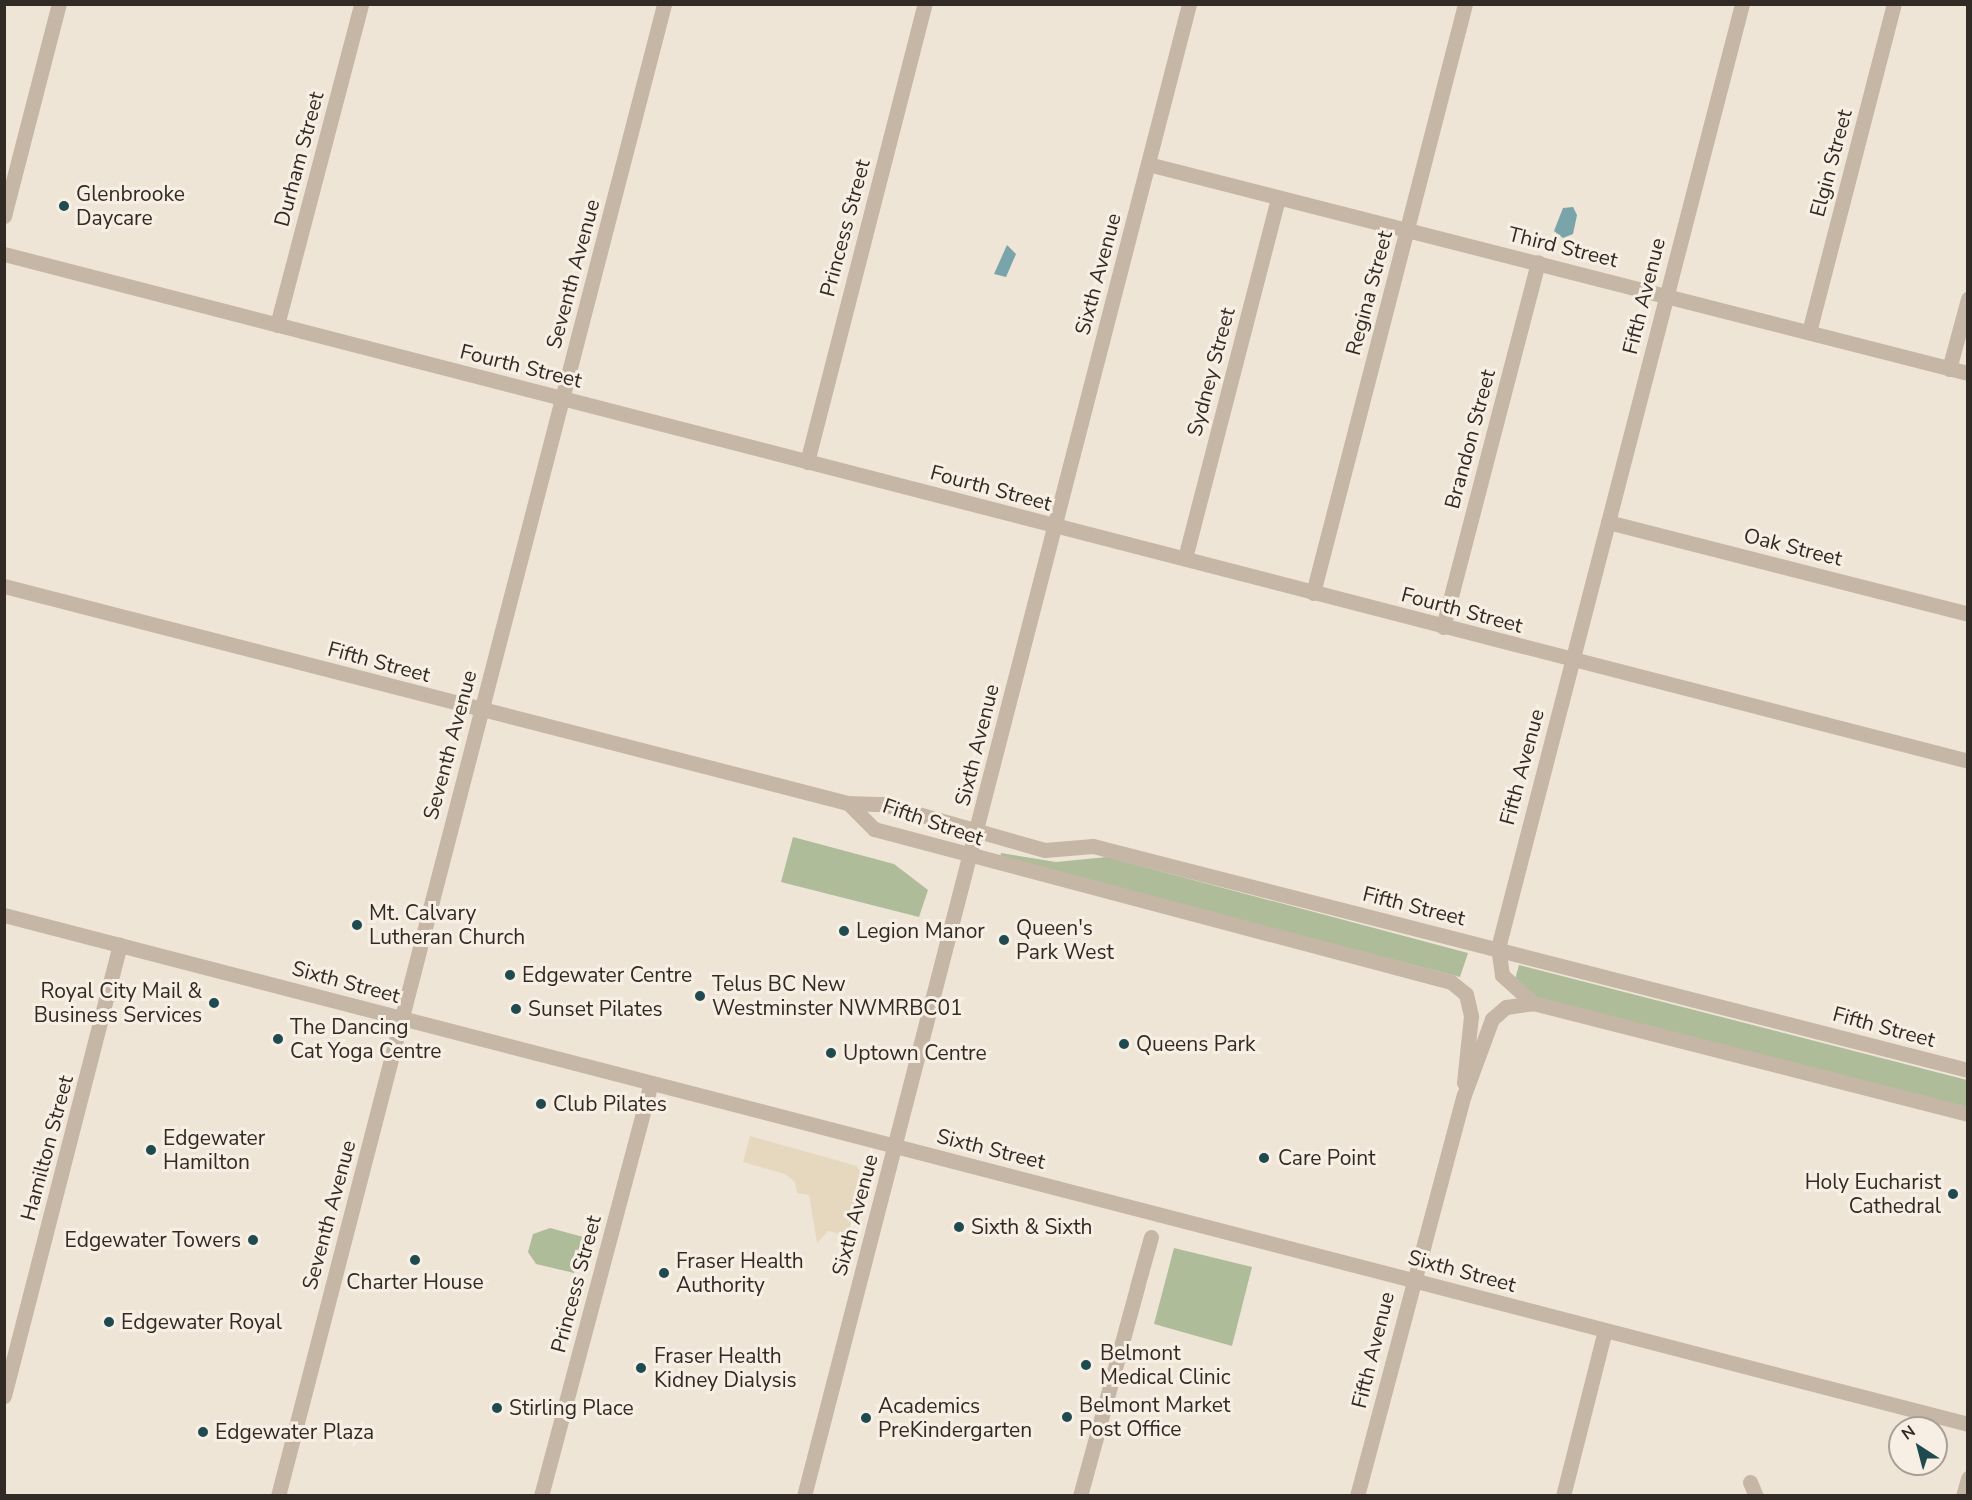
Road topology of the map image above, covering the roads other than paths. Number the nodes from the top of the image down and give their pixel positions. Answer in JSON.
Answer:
{"nodes":[{"id":1,"x":59,"y":4,"type":"edge"},
{"id":2,"x":361,"y":4,"type":"edge"},
{"id":3,"x":664,"y":4,"type":"edge"},
{"id":4,"x":925,"y":4,"type":"edge"},
{"id":5,"x":1189,"y":4,"type":"edge"},
{"id":6,"x":1465,"y":4,"type":"edge"},
{"id":7,"x":1742,"y":4,"type":"edge"},
{"id":8,"x":1894,"y":4,"type":"edge"},
{"id":9,"x":1148,"y":164,"type":"junction"},
{"id":10,"x":1278,"y":198,"type":"junction"},
{"id":11,"x":4,"y":216,"type":"edge"},
{"id":12,"x":1407,"y":230,"type":"junction"},
{"id":13,"x":4,"y":254,"type":"edge"},
{"id":14,"x":1538,"y":262,"type":"junction"},
{"id":15,"x":1666,"y":296,"type":"junction"},
{"id":16,"x":1968,"y":299,"type":"edge"},
{"id":17,"x":277,"y":325,"type":"junction"},
{"id":18,"x":1809,"y":332,"type":"junction"},
{"id":19,"x":1949,"y":369,"type":"junction"},
{"id":20,"x":1968,"y":373,"type":"edge"},
{"id":21,"x":562,"y":398,"type":"junction"},
{"id":22,"x":807,"y":462,"type":"junction"},
{"id":23,"x":1608,"y":522,"type":"junction"},
{"id":24,"x":1053,"y":526,"type":"junction"},
{"id":25,"x":1185,"y":558,"type":"junction"},
{"id":26,"x":4,"y":586,"type":"edge"},
{"id":27,"x":1313,"y":592,"type":"junction"},
{"id":28,"x":1968,"y":614,"type":"edge"},
{"id":29,"x":1443,"y":627,"type":"junction"},
{"id":30,"x":1573,"y":660,"type":"junction"},
{"id":31,"x":482,"y":710,"type":"junction"},
{"id":32,"x":1968,"y":761,"type":"edge"},
{"id":33,"x":848,"y":803,"type":"junction"},
{"id":34,"x":977,"y":831,"type":"junction"},
{"id":35,"x":971,"y":857,"type":"junction"},
{"id":36,"x":4,"y":915,"type":"edge"},
{"id":37,"x":120,"y":945,"type":"junction"},
{"id":38,"x":1498,"y":948,"type":"junction"},
{"id":39,"x":1533,"y":1003,"type":"junction"},
{"id":40,"x":401,"y":1018,"type":"junction"},
{"id":41,"x":1968,"y":1070,"type":"edge"},
{"id":42,"x":651,"y":1083,"type":"junction"},
{"id":43,"x":1464,"y":1095,"type":"junction"},
{"id":44,"x":1968,"y":1114,"type":"edge"},
{"id":45,"x":895,"y":1146,"type":"junction"},
{"id":46,"x":1151,"y":1237,"type":"dead end"},
{"id":47,"x":1412,"y":1280,"type":"junction"},
{"id":48,"x":1605,"y":1330,"type":"junction"},
{"id":49,"x":4,"y":1396,"type":"edge"},
{"id":50,"x":1968,"y":1424,"type":"edge"},
{"id":51,"x":1968,"y":1478,"type":"edge"},
{"id":52,"x":278,"y":1496,"type":"edge"},
{"id":53,"x":541,"y":1496,"type":"edge"},
{"id":54,"x":804,"y":1496,"type":"edge"},
{"id":55,"x":1080,"y":1496,"type":"edge"},
{"id":56,"x":1357,"y":1496,"type":"edge"},
{"id":57,"x":1563,"y":1496,"type":"edge"},
{"id":58,"x":1963,"y":1496,"type":"edge"}],
"edges":[{"from":1,"to":11,"type":"street"},
{"from":2,"to":17,"type":"street","name":"Durham Street"},
{"from":3,"to":21,"type":"street","name":"Seventh Avenue"},
{"from":4,"to":22,"type":"street","name":"Princess Street"},
{"from":5,"to":9,"type":"street","name":"Sixth Avenue"},
{"from":6,"to":12,"type":"street","name":"Regina Street"},
{"from":7,"to":15,"type":"street","name":"Fifth Avenue"},
{"from":8,"to":18,"type":"street","name":"Elgin Street"},
{"from":9,"to":10,"type":"street","name":"Third Street"},
{"from":9,"to":24,"type":"street","name":"Sixth Avenue"},
{"from":10,"to":12,"type":"street","name":"Third Street"},
{"from":10,"to":25,"type":"street","name":"Sydney Street"},
{"from":12,"to":14,"type":"street","name":"Third Street"},
{"from":12,"to":27,"type":"street","name":"Regina Street"},
{"from":13,"to":17,"type":"street","name":"Fourth Street"},
{"from":14,"to":15,"type":"street","name":"Third Street"},
{"from":14,"to":29,"type":"street","name":"Brandon Street"},
{"from":15,"to":18,"type":"street","name":"Third Street"},
{"from":15,"to":23,"type":"street","name":"Fifth Avenue"},
{"from":16,"to":19,"type":"street"},
{"from":17,"to":21,"type":"street","name":"Fourth Street"},
{"from":18,"to":19,"type":"street","name":"Third Street"},
{"from":19,"to":20,"type":"street","name":"Third Street"},
{"from":21,"to":22,"type":"street","name":"Fourth Street"},
{"from":21,"to":31,"type":"street","name":"Seventh Avenue"},
{"from":22,"to":24,"type":"street","name":"Fourth Street"},
{"from":23,"to":28,"type":"street","name":"Oak Street"},
{"from":23,"to":30,"type":"street","name":"Fifth Avenue"},
{"from":24,"to":25,"type":"street","name":"Fourth Street"},
{"from":24,"to":34,"type":"street","name":"Sixth Avenue"},
{"from":25,"to":27,"type":"street","name":"Fourth Street"},
{"from":26,"to":31,"type":"street","name":"Fifth Street"},
{"from":27,"to":29,"type":"street","name":"Fourth Street"},
{"from":29,"to":30,"type":"street","name":"Fourth Street"},
{"from":30,"to":32,"type":"street","name":"Fourth Street"},
{"from":30,"to":38,"type":"street","name":"Fifth Avenue"},
{"from":31,"to":33,"type":"street","name":"Fifth Street"},
{"from":31,"to":40,"type":"street","name":"Seventh Avenue"},
{"from":33,"to":34,"type":"street","name":"Fifth Street"},
{"from":33,"to":35,"type":"street","name":"Fifth Street"},
{"from":34,"to":35,"type":"street","name":"Sixth Avenue"},
{"from":34,"to":38,"type":"street","name":"Fifth Street"},
{"from":35,"to":43,"type":"street","name":"Fifth Street"},
{"from":35,"to":45,"type":"street","name":"Sixth Avenue"},
{"from":36,"to":37,"type":"street","name":"Sixth Street"},
{"from":37,"to":40,"type":"street","name":"Sixth Street"},
{"from":37,"to":49,"type":"street","name":"Hamilton Street"},
{"from":38,"to":39,"type":"street","name":"Fifth Avenue"},
{"from":38,"to":41,"type":"street","name":"Fifth Street"},
{"from":39,"to":43,"type":"street","name":"Fifth Avenue"},
{"from":39,"to":44,"type":"street"},
{"from":40,"to":42,"type":"street","name":"Sixth Street"},
{"from":40,"to":52,"type":"street","name":"Seventh Avenue"},
{"from":42,"to":45,"type":"street","name":"Sixth Street"},
{"from":42,"to":53,"type":"street","name":"Princess Street"},
{"from":43,"to":47,"type":"street","name":"Fifth Avenue"},
{"from":45,"to":47,"type":"street","name":"Sixth Street"},
{"from":45,"to":54,"type":"street","name":"Sixth Avenue"},
{"from":46,"to":55,"type":"street"},
{"from":47,"to":48,"type":"street","name":"Sixth Street"},
{"from":47,"to":56,"type":"street","name":"Fifth Avenue"},
{"from":48,"to":50,"type":"street","name":"Sixth Street"},
{"from":48,"to":57,"type":"street"},
{"from":51,"to":58,"type":"street"}]}
